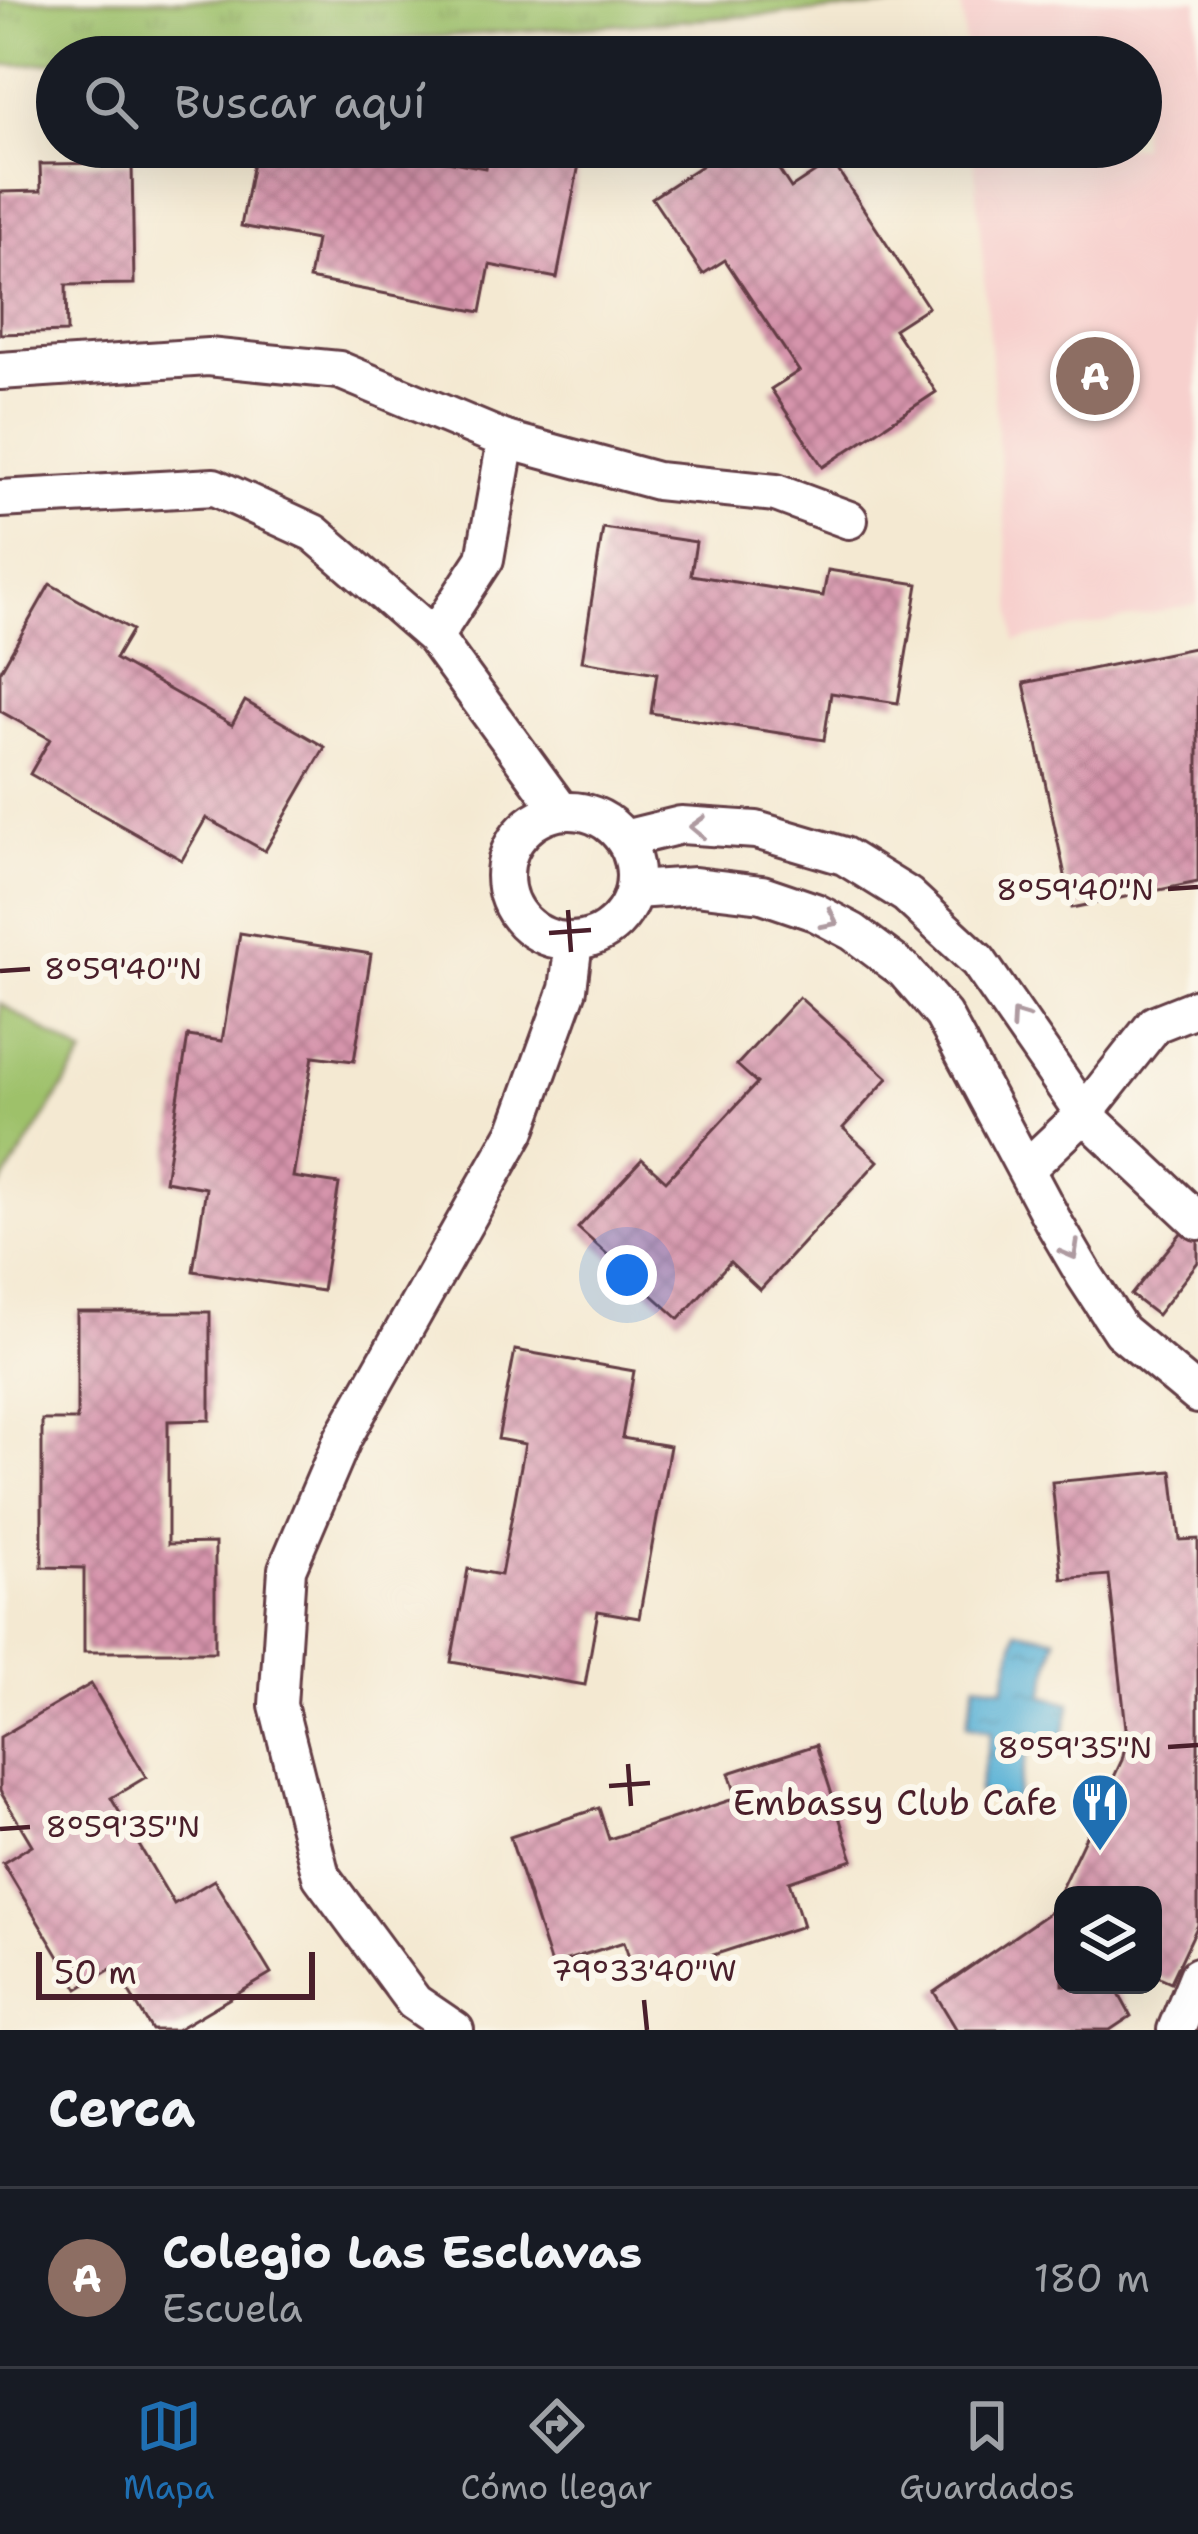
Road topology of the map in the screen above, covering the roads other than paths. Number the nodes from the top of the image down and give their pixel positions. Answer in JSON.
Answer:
{"nodes":[{"id":1,"x":0,"y":371,"type":"edge"},
{"id":2,"x":506,"y":440,"type":"junction"},
{"id":3,"x":0,"y":499,"type":"edge"},
{"id":4,"x":849,"y":520,"type":"dead end"},
{"id":5,"x":434,"y":637,"type":"junction"},
{"id":6,"x":561,"y":811,"type":"junction"},
{"id":7,"x":624,"y":838,"type":"junction"},
{"id":8,"x":634,"y":890,"type":"junction"},
{"id":9,"x":574,"y":941,"type":"junction"},
{"id":10,"x":1198,"y":1007,"type":"edge"},
{"id":11,"x":1084,"y":1114,"type":"junction"},
{"id":12,"x":1026,"y":1169,"type":"junction"},
{"id":13,"x":1198,"y":1221,"type":"edge"},
{"id":14,"x":1198,"y":1395,"type":"edge"},
{"id":15,"x":1196,"y":1987,"type":"edge"},
{"id":16,"x":455,"y":2030,"type":"edge"},
{"id":17,"x":1176,"y":2030,"type":"edge"}],
"edges":[{"from":1,"to":2,"type":"street"},
{"from":2,"to":4,"type":"street"},
{"from":2,"to":5,"type":"street"},
{"from":3,"to":5,"type":"street"},
{"from":5,"to":6,"type":"street"},
{"from":6,"to":7,"type":"street"},
{"from":6,"to":9,"type":"street"},
{"from":7,"to":8,"type":"street"},
{"from":11,"to":7,"type":"street","one_way":true},
{"from":8,"to":9,"type":"street"},
{"from":8,"to":12,"type":"street","one_way":true},
{"from":9,"to":16,"type":"street"},
{"from":10,"to":11,"type":"street"},
{"from":11,"to":12,"type":"street"},
{"from":11,"to":13,"type":"street"},
{"from":12,"to":14,"type":"street","one_way":true},
{"from":15,"to":17,"type":"street"}]}
